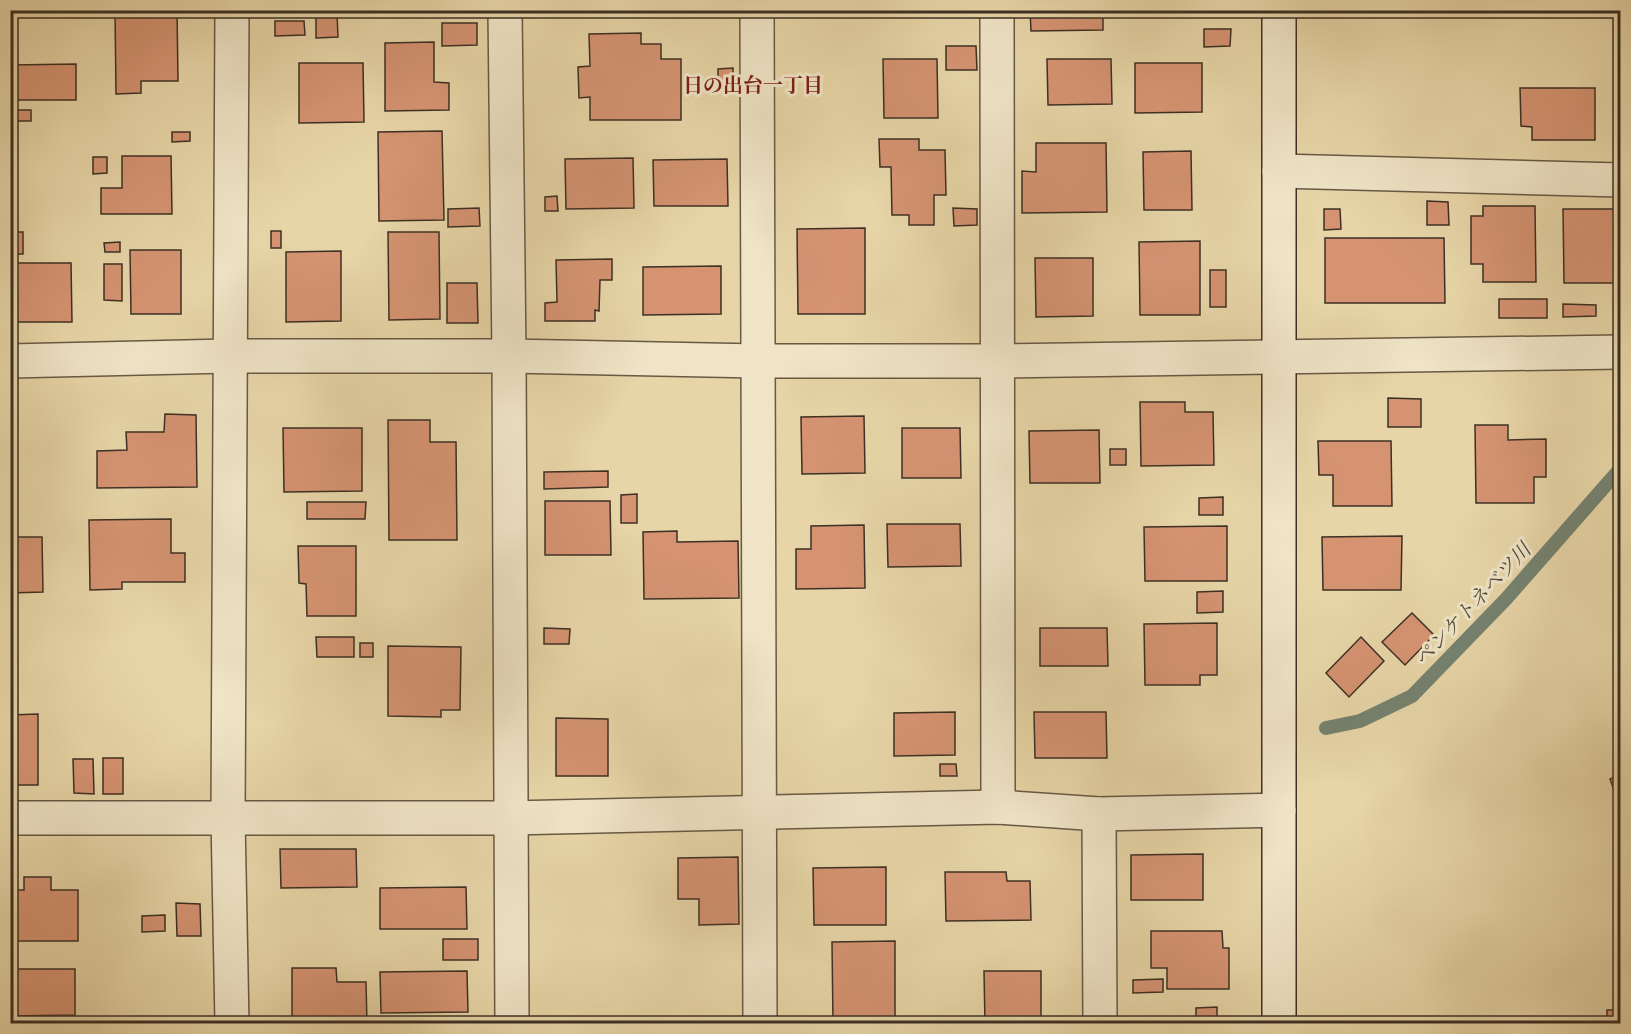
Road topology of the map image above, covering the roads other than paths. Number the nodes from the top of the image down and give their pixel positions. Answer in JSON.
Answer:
{"nodes":[{"id":1,"x":232,"y":10,"type":"edge"},
{"id":2,"x":505,"y":10,"type":"edge"},
{"id":3,"x":758,"y":10,"type":"edge"},
{"id":4,"x":997,"y":10,"type":"edge"},
{"id":5,"x":1279,"y":10,"type":"edge"},
{"id":6,"x":1279,"y":171,"type":"junction"},
{"id":7,"x":1620,"y":180,"type":"edge"},
{"id":8,"x":1620,"y":352,"type":"edge"},
{"id":9,"x":228,"y":356,"type":"junction"},
{"id":10,"x":509,"y":356,"type":"junction"},
{"id":11,"x":1279,"y":356,"type":"junction"},
{"id":12,"x":10,"y":361,"type":"edge"},
{"id":13,"x":758,"y":361,"type":"junction"},
{"id":14,"x":998,"y":361,"type":"junction"},
{"id":15,"x":998,"y":807,"type":"junction"},
{"id":16,"x":1279,"y":810,"type":"junction"},
{"id":17,"x":759,"y":811,"type":"junction"},
{"id":18,"x":1099,"y":814,"type":"junction"},
{"id":19,"x":10,"y":818,"type":"edge"},
{"id":20,"x":228,"y":818,"type":"junction"},
{"id":21,"x":510,"y":818,"type":"junction"},
{"id":22,"x":232,"y":1023,"type":"edge"},
{"id":23,"x":512,"y":1023,"type":"edge"},
{"id":24,"x":760,"y":1023,"type":"edge"},
{"id":25,"x":1100,"y":1023,"type":"edge"},
{"id":26,"x":1279,"y":1023,"type":"edge"}],
"edges":[{"from":1,"to":9,"type":"street"},
{"from":2,"to":10,"type":"street"},
{"from":3,"to":13,"type":"street"},
{"from":4,"to":14,"type":"street"},
{"from":5,"to":6,"type":"street"},
{"from":6,"to":7,"type":"street"},
{"from":6,"to":11,"type":"street"},
{"from":8,"to":11,"type":"street"},
{"from":9,"to":10,"type":"street"},
{"from":9,"to":12,"type":"street"},
{"from":9,"to":20,"type":"street"},
{"from":10,"to":13,"type":"street"},
{"from":10,"to":21,"type":"street"},
{"from":11,"to":14,"type":"street"},
{"from":11,"to":16,"type":"street"},
{"from":13,"to":14,"type":"street"},
{"from":13,"to":17,"type":"street"},
{"from":14,"to":15,"type":"street"},
{"from":15,"to":17,"type":"street"},
{"from":15,"to":18,"type":"street"},
{"from":16,"to":18,"type":"street"},
{"from":16,"to":26,"type":"street"},
{"from":17,"to":21,"type":"street"},
{"from":17,"to":24,"type":"street"},
{"from":18,"to":25,"type":"street"},
{"from":19,"to":20,"type":"street"},
{"from":20,"to":21,"type":"street"},
{"from":20,"to":22,"type":"street"},
{"from":21,"to":23,"type":"street"}]}
